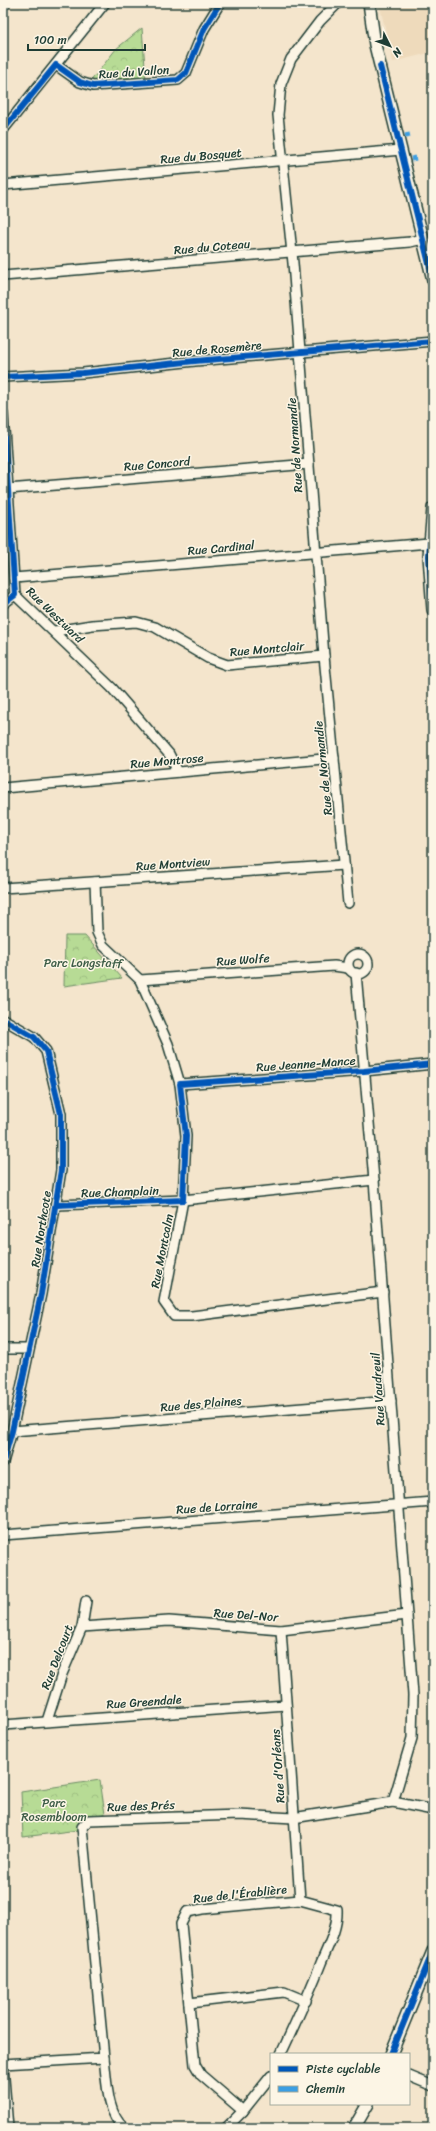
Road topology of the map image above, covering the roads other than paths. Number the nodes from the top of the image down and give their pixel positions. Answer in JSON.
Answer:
{"nodes":[{"id":1,"x":105,"y":3,"type":"edge"},
{"id":2,"x":220,"y":3,"type":"edge"},
{"id":3,"x":338,"y":3,"type":"edge"},
{"id":4,"x":369,"y":3,"type":"edge"},
{"id":5,"x":56,"y":65,"type":"junction"},
{"id":6,"x":3,"y":130,"type":"edge"},
{"id":7,"x":401,"y":150,"type":"junction"},
{"id":8,"x":282,"y":161,"type":"junction"},
{"id":9,"x":3,"y":185,"type":"edge"},
{"id":10,"x":423,"y":239,"type":"junction"},
{"id":11,"x":291,"y":252,"type":"junction"},
{"id":12,"x":3,"y":276,"type":"edge"},
{"id":13,"x":433,"y":280,"type":"edge"},
{"id":14,"x":433,"y":342,"type":"edge"},
{"id":15,"x":300,"y":352,"type":"junction"},
{"id":16,"x":3,"y":377,"type":"edge"},
{"id":17,"x":3,"y":414,"type":"edge"},
{"id":18,"x":309,"y":464,"type":"junction"},
{"id":19,"x":8,"y":489,"type":"junction"},
{"id":20,"x":433,"y":508,"type":"edge"},
{"id":21,"x":429,"y":543,"type":"junction"},
{"id":22,"x":315,"y":552,"type":"junction"},
{"id":23,"x":14,"y":578,"type":"junction"},
{"id":24,"x":15,"y":595,"type":"junction"},
{"id":25,"x":3,"y":604,"type":"edge"},
{"id":26,"x":433,"y":610,"type":"edge"},
{"id":27,"x":55,"y":631,"type":"junction"},
{"id":28,"x":324,"y":656,"type":"junction"},
{"id":29,"x":334,"y":758,"type":"junction"},
{"id":30,"x":178,"y":772,"type":"junction"},
{"id":31,"x":3,"y":788,"type":"edge"},
{"id":32,"x":344,"y":865,"type":"junction"},
{"id":33,"x":95,"y":882,"type":"junction"},
{"id":34,"x":3,"y":888,"type":"edge"},
{"id":35,"x":348,"y":903,"type":"dead end"},
{"id":36,"x":352,"y":970,"type":"joint"},
{"id":37,"x":140,"y":980,"type":"junction"},
{"id":38,"x":3,"y":1020,"type":"edge"},
{"id":39,"x":433,"y":1064,"type":"edge"},
{"id":40,"x":364,"y":1071,"type":"junction"},
{"id":41,"x":180,"y":1084,"type":"junction"},
{"id":42,"x":374,"y":1180,"type":"junction"},
{"id":43,"x":183,"y":1200,"type":"junction"},
{"id":44,"x":57,"y":1206,"type":"junction"},
{"id":45,"x":383,"y":1292,"type":"junction"},
{"id":46,"x":3,"y":1349,"type":"edge"},
{"id":47,"x":28,"y":1349,"type":"junction"},
{"id":48,"x":391,"y":1401,"type":"junction"},
{"id":49,"x":12,"y":1431,"type":"junction"},
{"id":50,"x":3,"y":1462,"type":"edge"},
{"id":51,"x":433,"y":1502,"type":"edge"},
{"id":52,"x":399,"y":1505,"type":"junction"},
{"id":53,"x":3,"y":1535,"type":"edge"},
{"id":54,"x":86,"y":1601,"type":"dead end"},
{"id":55,"x":407,"y":1615,"type":"junction"},
{"id":56,"x":82,"y":1627,"type":"junction"},
{"id":57,"x":282,"y":1630,"type":"junction"},
{"id":58,"x":286,"y":1705,"type":"junction"},
{"id":59,"x":47,"y":1721,"type":"junction"},
{"id":60,"x":3,"y":1725,"type":"edge"},
{"id":61,"x":393,"y":1802,"type":"junction"},
{"id":62,"x":433,"y":1810,"type":"edge"},
{"id":63,"x":293,"y":1818,"type":"junction"},
{"id":64,"x":300,"y":1900,"type":"junction"},
{"id":65,"x":433,"y":1951,"type":"edge"},
{"id":66,"x":306,"y":2001,"type":"junction"},
{"id":67,"x":189,"y":2003,"type":"junction"},
{"id":68,"x":281,"y":2053,"type":"edge"},
{"id":69,"x":391,"y":2053,"type":"edge"},
{"id":70,"x":104,"y":2058,"type":"junction"},
{"id":71,"x":3,"y":2065,"type":"edge"},
{"id":72,"x":410,"y":2076,"type":"edge"},
{"id":73,"x":270,"y":2077,"type":"edge"},
{"id":74,"x":433,"y":2086,"type":"edge"},
{"id":75,"x":367,"y":2105,"type":"edge"},
{"id":76,"x":243,"y":2111,"type":"junction"},
{"id":77,"x":8,"y":2128,"type":"edge"},
{"id":78,"x":124,"y":2128,"type":"edge"},
{"id":79,"x":226,"y":2128,"type":"edge"},
{"id":80,"x":354,"y":2128,"type":"edge"}],
"edges":[{"from":1,"to":5,"type":"street"},
{"from":2,"to":5,"type":"street","name":"Rue du Vallon"},
{"from":3,"to":8,"type":"street","name":"Rue de Normandie"},
{"from":4,"to":7,"type":"street"},
{"from":5,"to":6,"type":"street"},
{"from":7,"to":8,"type":"street","name":"Rue du Bosquet"},
{"from":7,"to":10,"type":"street"},
{"from":8,"to":9,"type":"street","name":"Rue du Bosquet"},
{"from":8,"to":11,"type":"street","name":"Rue de Normandie"},
{"from":10,"to":11,"type":"street","name":"Rue du Coteau"},
{"from":10,"to":13,"type":"street"},
{"from":11,"to":12,"type":"street","name":"Rue du Coteau"},
{"from":11,"to":15,"type":"street","name":"Rue de Normandie"},
{"from":14,"to":15,"type":"street","name":"Rue de Rosemère"},
{"from":15,"to":16,"type":"street","name":"Rue de Rosemère"},
{"from":15,"to":18,"type":"street","name":"Rue de Normandie"},
{"from":17,"to":19,"type":"street","name":"Rue Westward"},
{"from":18,"to":19,"type":"street","name":"Rue Concord"},
{"from":18,"to":22,"type":"street","name":"Rue de Normandie"},
{"from":19,"to":23,"type":"street","name":"Rue Westward"},
{"from":20,"to":21,"type":"street"},
{"from":21,"to":22,"type":"street","name":"Rue Cardinal"},
{"from":21,"to":26,"type":"street"},
{"from":22,"to":23,"type":"street","name":"Rue Cardinal"},
{"from":22,"to":28,"type":"street","name":"Rue de Normandie"},
{"from":23,"to":24,"type":"street","name":"Rue Westward"},
{"from":24,"to":25,"type":"street"},
{"from":24,"to":27,"type":"street","name":"Rue Westward"},
{"from":27,"to":28,"type":"street","name":"Rue Montclair"},
{"from":27,"to":30,"type":"street","name":"Rue Westward"},
{"from":28,"to":29,"type":"street","name":"Rue de Normandie"},
{"from":29,"to":30,"type":"street","name":"Rue Montrose"},
{"from":29,"to":32,"type":"street","name":"Rue de Normandie"},
{"from":30,"to":31,"type":"street","name":"Rue Montrose"},
{"from":32,"to":33,"type":"street","name":"Rue Montview"},
{"from":32,"to":35,"type":"street","name":"Rue de Normandie"},
{"from":33,"to":34,"type":"street","name":"Rue Montview"},
{"from":33,"to":37,"type":"street","name":"Rue Montcalm"},
{"from":36,"to":37,"type":"street","name":"Rue Wolfe"},
{"from":36,"to":40,"type":"street","name":"Rue Vaudreuil"},
{"from":37,"to":41,"type":"street","name":"Rue Montcalm"},
{"from":38,"to":44,"type":"street","name":"Rue Northcote"},
{"from":39,"to":40,"type":"street","name":"Rue Jeanne-Mance"},
{"from":40,"to":41,"type":"street","name":"Rue Jeanne-Mance"},
{"from":40,"to":42,"type":"street","name":"Rue Vaudreuil"},
{"from":41,"to":43,"type":"street","name":"Rue Montcalm"},
{"from":42,"to":43,"type":"street","name":"Rue Champlain"},
{"from":42,"to":45,"type":"street","name":"Rue Vaudreuil"},
{"from":43,"to":44,"type":"street","name":"Rue Champlain"},
{"from":43,"to":45,"type":"street","name":"Rue Montcalm"},
{"from":44,"to":47,"type":"street","name":"Rue Northcote"},
{"from":45,"to":48,"type":"street","name":"Rue Vaudreuil"},
{"from":46,"to":47,"type":"street"},
{"from":47,"to":49,"type":"street","name":"Rue Northcote"},
{"from":48,"to":49,"type":"street","name":"Rue des Plaines"},
{"from":48,"to":52,"type":"street","name":"Rue Vaudreuil"},
{"from":49,"to":50,"type":"street","name":"Rue Northcote"},
{"from":51,"to":52,"type":"street","name":"Rue de Lorraine"},
{"from":52,"to":53,"type":"street","name":"Rue de Lorraine"},
{"from":52,"to":55,"type":"street","name":"Rue Vaudreuil"},
{"from":54,"to":56,"type":"street","name":"Rue Delcourt"},
{"from":55,"to":57,"type":"street","name":"Rue Del-Nor"},
{"from":55,"to":61,"type":"street","name":"Rue Vaudreuil"},
{"from":56,"to":57,"type":"street","name":"Rue Del-Nor"},
{"from":56,"to":59,"type":"street","name":"Rue Delcourt"},
{"from":57,"to":58,"type":"street","name":"Rue d'Orléans"},
{"from":58,"to":59,"type":"street","name":"Rue Greendale"},
{"from":58,"to":63,"type":"street","name":"Rue d'Orléans"},
{"from":59,"to":60,"type":"street","name":"Rue Greendale"},
{"from":61,"to":62,"type":"street","name":"Rue des Prés"},
{"from":61,"to":63,"type":"street","name":"Rue des Prés"},
{"from":63,"to":64,"type":"street","name":"Rue d'Orléans"},
{"from":63,"to":70,"type":"street","name":"Rue des Prés"},
{"from":64,"to":66,"type":"street","name":"Rue de l'Érablière"},
{"from":64,"to":67,"type":"street","name":"Rue de l'Érablière"},
{"from":65,"to":69,"type":"street"},
{"from":66,"to":67,"type":"street"},
{"from":66,"to":68,"type":"street","name":"Rue de l'Érablière"},
{"from":67,"to":76,"type":"street","name":"Rue de l'Érablière"},
{"from":70,"to":71,"type":"street"},
{"from":70,"to":78,"type":"street","name":"Rue des Prés"},
{"from":71,"to":77,"type":"street"},
{"from":72,"to":74,"type":"street"},
{"from":73,"to":76,"type":"street"},
{"from":75,"to":80,"type":"street"},
{"from":76,"to":79,"type":"street"}]}
